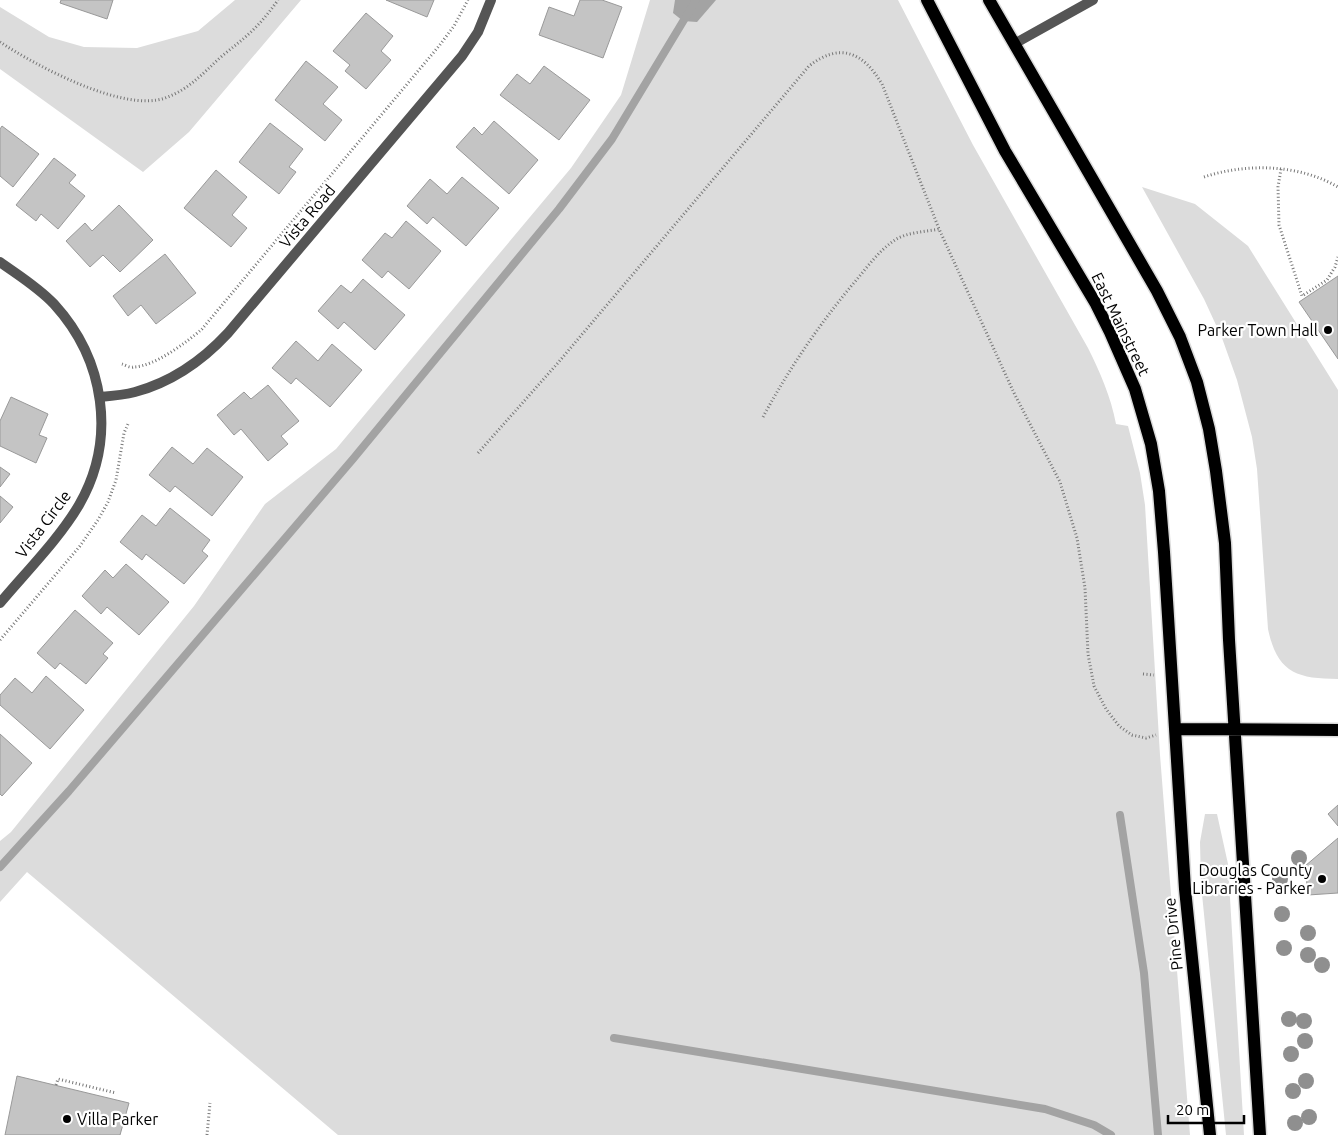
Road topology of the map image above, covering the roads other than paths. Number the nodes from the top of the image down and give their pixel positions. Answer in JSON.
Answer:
{"nodes":[{"id":1,"x":491,"y":0,"type":"edge"},
{"id":2,"x":927,"y":0,"type":"edge"},
{"id":3,"x":989,"y":0,"type":"edge"},
{"id":4,"x":1093,"y":0,"type":"edge"},
{"id":5,"x":1014,"y":44,"type":"junction"},
{"id":6,"x":0,"y":262,"type":"edge"},
{"id":7,"x":100,"y":397,"type":"junction"},
{"id":8,"x":0,"y":603,"type":"edge"},
{"id":9,"x":1175,"y":729,"type":"junction"},
{"id":10,"x":1235,"y":729,"type":"junction"},
{"id":11,"x":1338,"y":730,"type":"edge"},
{"id":12,"x":1210,"y":1135,"type":"edge"},
{"id":13,"x":1260,"y":1135,"type":"edge"}],
"edges":[{"from":1,"to":7,"type":"street","name":"Vista Road"},
{"from":2,"to":9,"type":"main road","name":"East Mainstreet"},
{"from":3,"to":5,"type":"main road"},
{"from":4,"to":5,"type":"street"},
{"from":5,"to":10,"type":"main road"},
{"from":6,"to":7,"type":"street","name":"Vista Circle"},
{"from":7,"to":8,"type":"street","name":"Vista Circle"},
{"from":9,"to":10,"type":"main road"},
{"from":9,"to":12,"type":"main road","name":"Pine Drive"},
{"from":10,"to":11,"type":"main road"},
{"from":10,"to":13,"type":"main road"}]}
